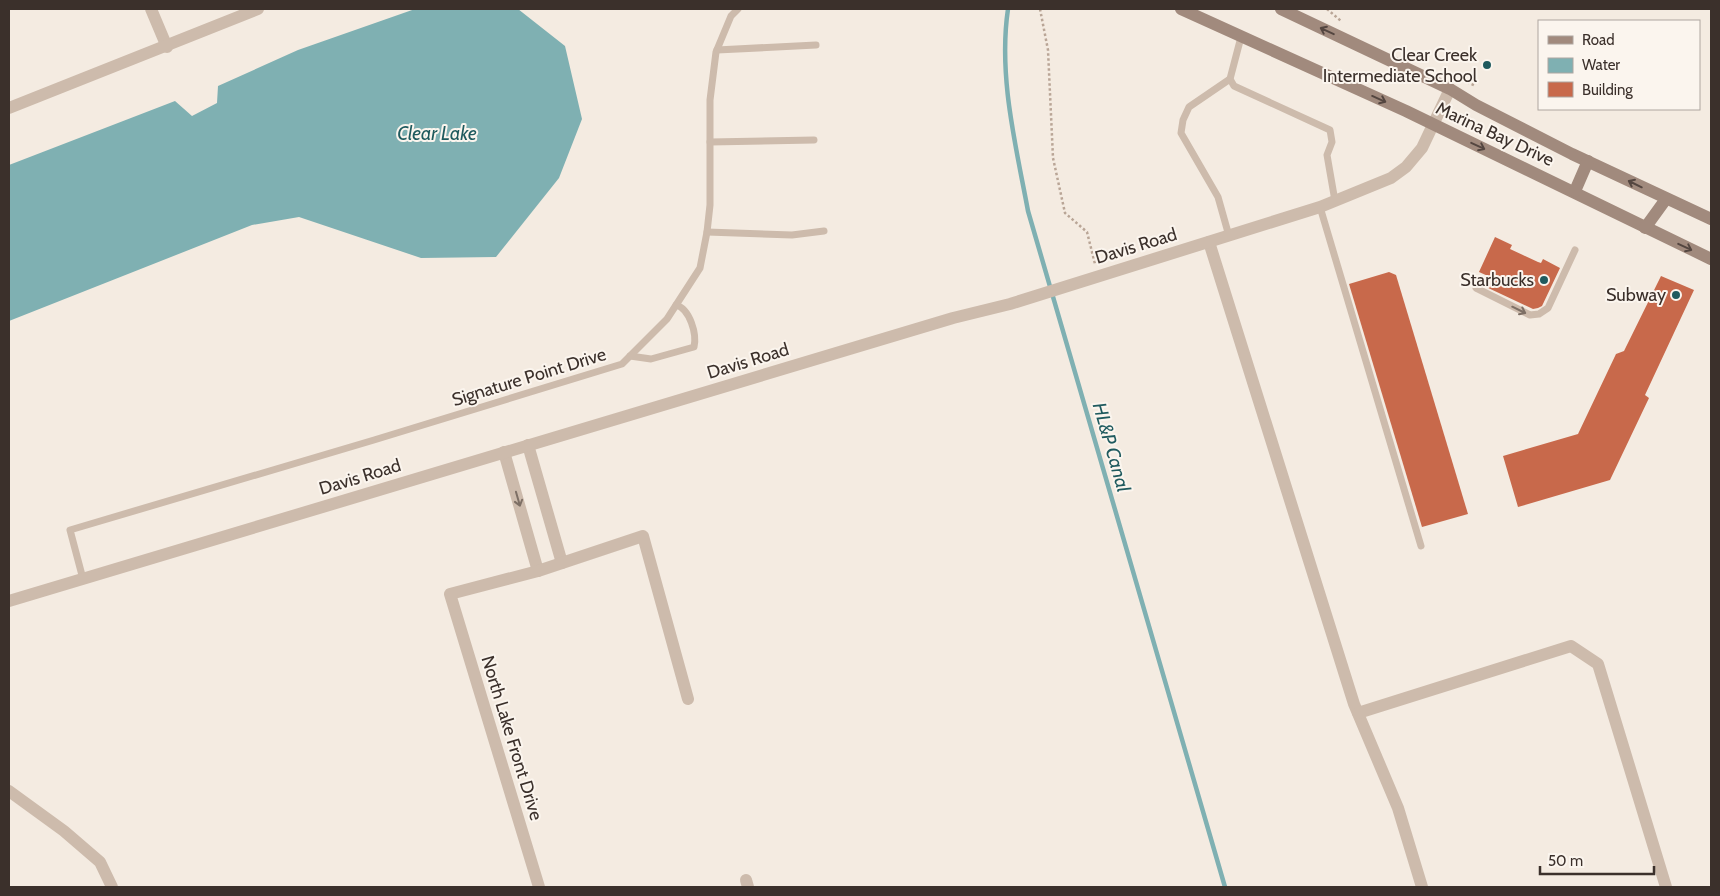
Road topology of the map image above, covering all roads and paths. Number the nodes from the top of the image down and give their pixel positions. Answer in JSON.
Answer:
{"nodes":[{"id":1,"x":151,"y":9,"type":"edge"},
{"id":2,"x":258,"y":9,"type":"edge"},
{"id":3,"x":738,"y":9,"type":"edge"},
{"id":4,"x":1040,"y":9,"type":"edge"},
{"id":5,"x":1181,"y":9,"type":"edge"},
{"id":6,"x":1281,"y":9,"type":"edge"},
{"id":7,"x":1241,"y":38,"type":"junction"},
{"id":8,"x":816,"y":45,"type":"dead end"},
{"id":9,"x":167,"y":47,"type":"junction"},
{"id":10,"x":717,"y":50,"type":"junction"},
{"id":11,"x":1230,"y":79,"type":"junction"},
{"id":12,"x":1450,"y":89,"type":"junction"},
{"id":13,"x":9,"y":108,"type":"edge"},
{"id":14,"x":1434,"y":125,"type":"junction"},
{"id":15,"x":814,"y":140,"type":"dead end"},
{"id":16,"x":710,"y":142,"type":"junction"},
{"id":17,"x":1588,"y":161,"type":"junction"},
{"id":18,"x":1574,"y":191,"type":"junction"},
{"id":19,"x":1666,"y":199,"type":"junction"},
{"id":20,"x":1335,"y":201,"type":"junction"},
{"id":21,"x":1320,"y":207,"type":"junction"},
{"id":22,"x":1711,"y":219,"type":"edge"},
{"id":23,"x":1646,"y":228,"type":"junction"},
{"id":24,"x":824,"y":231,"type":"dead end"},
{"id":25,"x":708,"y":232,"type":"junction"},
{"id":26,"x":1229,"y":236,"type":"junction"},
{"id":27,"x":1209,"y":242,"type":"junction"},
{"id":28,"x":1575,"y":250,"type":"dead end"},
{"id":29,"x":1711,"y":259,"type":"edge"},
{"id":30,"x":1097,"y":271,"type":"junction"},
{"id":31,"x":1476,"y":288,"type":"dead end"},
{"id":32,"x":676,"y":305,"type":"junction"},
{"id":33,"x":630,"y":356,"type":"junction"},
{"id":34,"x":528,"y":446,"type":"junction"},
{"id":35,"x":504,"y":452,"type":"junction"},
{"id":36,"x":1421,"y":546,"type":"dead end"},
{"id":37,"x":562,"y":563,"type":"junction"},
{"id":38,"x":538,"y":571,"type":"junction"},
{"id":39,"x":83,"y":579,"type":"junction"},
{"id":40,"x":9,"y":601,"type":"edge"},
{"id":41,"x":688,"y":699,"type":"dead end"},
{"id":42,"x":1358,"y":713,"type":"junction"},
{"id":43,"x":9,"y":791,"type":"edge"},
{"id":44,"x":112,"y":887,"type":"edge"},
{"id":45,"x":539,"y":887,"type":"edge"},
{"id":46,"x":1422,"y":887,"type":"edge"},
{"id":47,"x":1666,"y":887,"type":"edge"}],
"edges":[{"from":1,"to":9,"type":"street"},
{"from":2,"to":9,"type":"street"},
{"from":3,"to":10,"type":"lane","name":"Signature Point Drive"},
{"from":4,"to":30,"type":"path"},
{"from":5,"to":7,"type":"main road","name":"Marina Bay Drive"},
{"from":12,"to":6,"type":"main road","name":"Marina Bay Drive","one_way":true},
{"from":7,"to":11,"type":"lane"},
{"from":7,"to":14,"type":"main road","name":"Marina Bay Drive","one_way":true},
{"from":8,"to":10,"type":"lane"},
{"from":9,"to":13,"type":"street"},
{"from":10,"to":16,"type":"lane","name":"Signature Point Drive"},
{"from":11,"to":20,"type":"lane"},
{"from":11,"to":26,"type":"lane"},
{"from":12,"to":14,"type":"street","name":"Davis Road"},
{"from":12,"to":17,"type":"main road","name":"Marina Bay Drive"},
{"from":14,"to":18,"type":"main road","name":"Marina Bay Drive","one_way":true},
{"from":14,"to":20,"type":"street","name":"Davis Road"},
{"from":15,"to":16,"type":"lane"},
{"from":16,"to":25,"type":"lane","name":"Signature Point Drive"},
{"from":17,"to":18,"type":"main road"},
{"from":19,"to":17,"type":"main road","name":"Marina Bay Drive","one_way":true},
{"from":18,"to":23,"type":"main road","name":"Marina Bay Drive"},
{"from":19,"to":22,"type":"main road","name":"Marina Bay Drive"},
{"from":19,"to":23,"type":"main road"},
{"from":20,"to":21,"type":"street","name":"Davis Road"},
{"from":21,"to":26,"type":"street","name":"Davis Road"},
{"from":21,"to":36,"type":"lane"},
{"from":23,"to":29,"type":"main road","name":"Marina Bay Drive","one_way":true},
{"from":24,"to":25,"type":"lane"},
{"from":25,"to":32,"type":"lane","name":"Signature Point Drive"},
{"from":26,"to":27,"type":"street","name":"Davis Road"},
{"from":27,"to":30,"type":"street","name":"Davis Road"},
{"from":27,"to":42,"type":"street"},
{"from":31,"to":28,"type":"lane","one_way":true},
{"from":30,"to":34,"type":"street","name":"Davis Road"},
{"from":32,"to":33,"type":"lane","name":"Signature Point Drive"},
{"from":32,"to":33,"type":"lane"},
{"from":33,"to":39,"type":"lane","name":"Signature Point Drive"},
{"from":34,"to":35,"type":"street","name":"Davis Road"},
{"from":34,"to":37,"type":"street"},
{"from":35,"to":38,"type":"street","one_way":true},
{"from":35,"to":39,"type":"street","name":"Davis Road"},
{"from":37,"to":38,"type":"street"},
{"from":37,"to":41,"type":"street"},
{"from":38,"to":45,"type":"street","name":"North Lake Front Drive"},
{"from":39,"to":40,"type":"street","name":"Davis Road"},
{"from":42,"to":46,"type":"street"},
{"from":42,"to":47,"type":"street"},
{"from":43,"to":44,"type":"street"}]}
